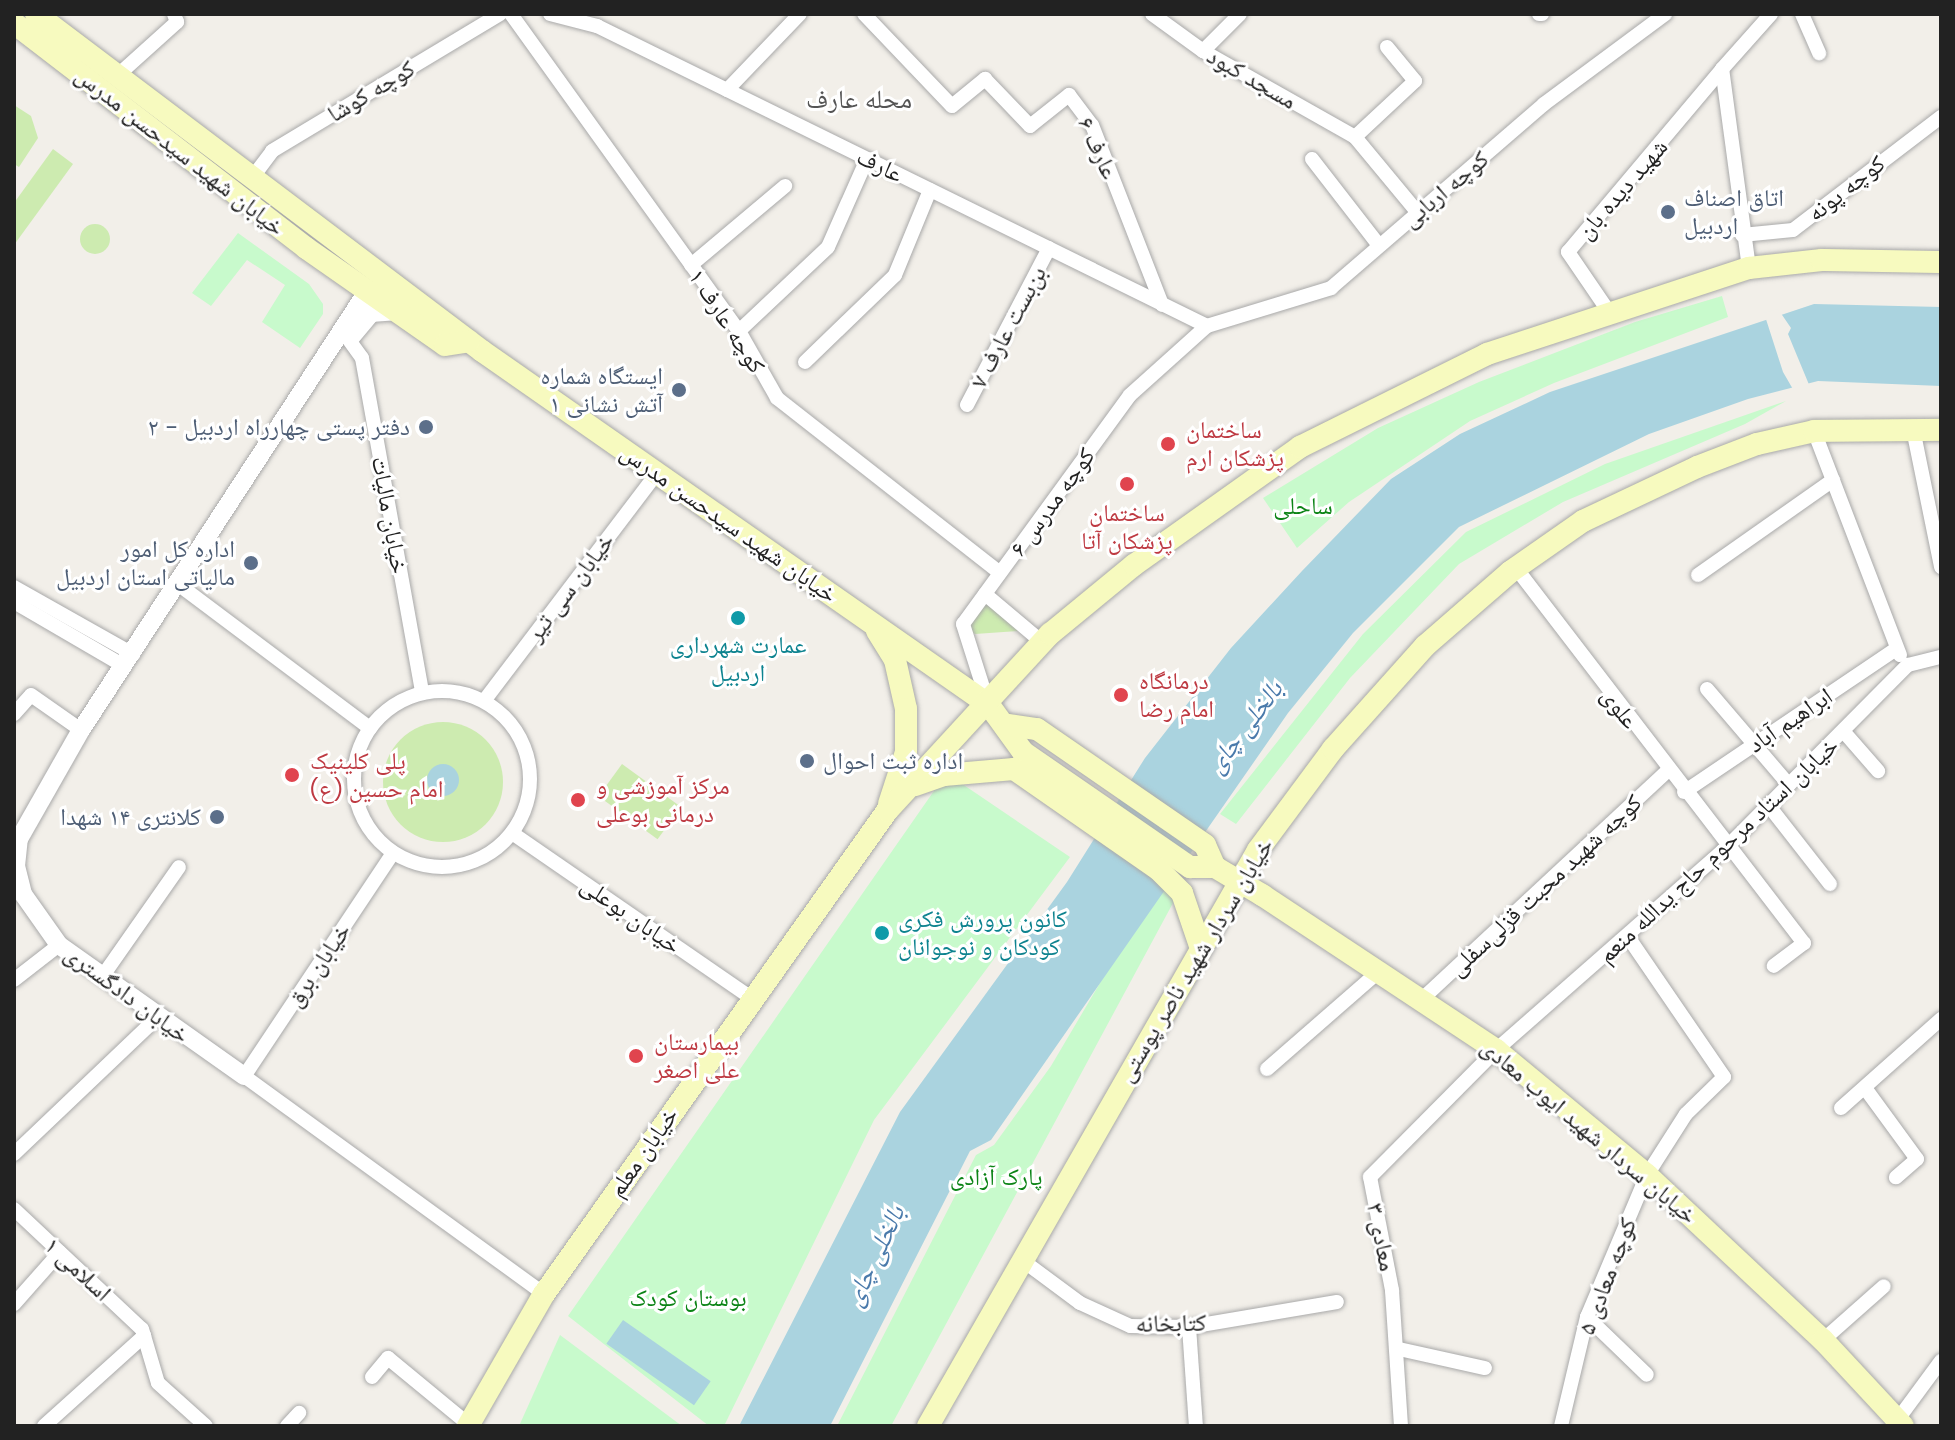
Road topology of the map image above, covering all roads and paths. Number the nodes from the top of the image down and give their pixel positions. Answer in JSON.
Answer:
{"nodes":[{"id":1,"x":36,"y":14,"type":"edge"},
{"id":2,"x":174,"y":14,"type":"edge"},
{"id":3,"x":511,"y":14,"type":"edge"},
{"id":4,"x":550,"y":14,"type":"edge"},
{"id":5,"x":800,"y":14,"type":"edge"},
{"id":6,"x":864,"y":14,"type":"edge"},
{"id":7,"x":1152,"y":14,"type":"edge"},
{"id":8,"x":1240,"y":14,"type":"edge"},
{"id":9,"x":1665,"y":14,"type":"edge"},
{"id":10,"x":1771,"y":14,"type":"edge"},
{"id":11,"x":1802,"y":14,"type":"edge"},
{"id":12,"x":493,"y":16,"type":"edge"},
{"id":13,"x":599,"y":20,"type":"edge"},
{"id":14,"x":14,"y":23,"type":"edge"},
{"id":15,"x":1387,"y":47,"type":"dead end"},
{"id":16,"x":1203,"y":51,"type":"junction"},
{"id":17,"x":1819,"y":53,"type":"dead end"},
{"id":18,"x":1722,"y":69,"type":"junction"},
{"id":19,"x":117,"y":76,"type":"junction"},
{"id":20,"x":727,"y":90,"type":"junction"},
{"id":21,"x":1941,"y":117,"type":"edge"},
{"id":22,"x":1355,"y":137,"type":"junction"},
{"id":23,"x":867,"y":159,"type":"junction"},
{"id":24,"x":1312,"y":159,"type":"dead end"},
{"id":25,"x":252,"y":178,"type":"junction"},
{"id":26,"x":785,"y":186,"type":"dead end"},
{"id":27,"x":930,"y":190,"type":"junction"},
{"id":28,"x":1418,"y":213,"type":"junction"},
{"id":29,"x":1742,"y":235,"type":"junction"},
{"id":30,"x":1378,"y":244,"type":"junction"},
{"id":31,"x":1049,"y":248,"type":"junction"},
{"id":32,"x":1941,"y":262,"type":"edge"},
{"id":33,"x":691,"y":265,"type":"junction"},
{"id":34,"x":1749,"y":268,"type":"junction"},
{"id":35,"x":373,"y":282,"type":"junction"},
{"id":36,"x":1162,"y":305,"type":"junction"},
{"id":37,"x":398,"y":311,"type":"junction"},
{"id":38,"x":1609,"y":312,"type":"junction"},
{"id":39,"x":1207,"y":326,"type":"junction"},
{"id":40,"x":739,"y":331,"type":"junction"},
{"id":41,"x":349,"y":340,"type":"junction"},
{"id":42,"x":469,"y":341,"type":"junction"},
{"id":43,"x":805,"y":362,"type":"dead end"},
{"id":44,"x":316,"y":375,"type":"junction"},
{"id":45,"x":967,"y":405,"type":"dead end"},
{"id":46,"x":1913,"y":429,"type":"junction"},
{"id":47,"x":1941,"y":430,"type":"edge"},
{"id":48,"x":1814,"y":431,"type":"junction"},
{"id":49,"x":657,"y":473,"type":"junction"},
{"id":50,"x":1833,"y":480,"type":"junction"},
{"id":51,"x":1941,"y":567,"type":"edge"},
{"id":52,"x":1516,"y":568,"type":"junction"},
{"id":53,"x":1000,"y":573,"type":"junction"},
{"id":54,"x":1698,"y":575,"type":"dead end"},
{"id":55,"x":178,"y":584,"type":"junction"},
{"id":56,"x":14,"y":587,"type":"edge"},
{"id":57,"x":985,"y":594,"type":"junction"},
{"id":58,"x":14,"y":602,"type":"edge"},
{"id":59,"x":873,"y":624,"type":"junction"},
{"id":60,"x":1042,"y":642,"type":"junction"},
{"id":61,"x":1896,"y":649,"type":"junction"},
{"id":62,"x":1941,"y":657,"type":"edge"},
{"id":63,"x":128,"y":660,"type":"junction"},
{"id":64,"x":1908,"y":665,"type":"junction"},
{"id":65,"x":1707,"y":689,"type":"dead end"},
{"id":66,"x":422,"y":693,"type":"junction"},
{"id":67,"x":484,"y":701,"type":"junction"},
{"id":68,"x":989,"y":705,"type":"junction"},
{"id":69,"x":14,"y":714,"type":"edge"},
{"id":70,"x":1008,"y":725,"type":"junction"},
{"id":71,"x":370,"y":728,"type":"junction"},
{"id":72,"x":81,"y":730,"type":"junction"},
{"id":73,"x":1844,"y":732,"type":"junction"},
{"id":74,"x":1752,"y":745,"type":"junction"},
{"id":75,"x":1667,"y":771,"type":"junction"},
{"id":76,"x":1878,"y":771,"type":"dead end"},
{"id":77,"x":1789,"y":785,"type":"junction"},
{"id":78,"x":911,"y":787,"type":"junction"},
{"id":79,"x":1060,"y":789,"type":"junction"},
{"id":80,"x":1684,"y":792,"type":"junction"},
{"id":81,"x":1769,"y":806,"type":"junction"},
{"id":82,"x":887,"y":811,"type":"junction"},
{"id":83,"x":512,"y":833,"type":"junction"},
{"id":84,"x":1729,"y":845,"type":"junction"},
{"id":85,"x":393,"y":853,"type":"junction"},
{"id":86,"x":179,"y":867,"type":"dead end"},
{"id":87,"x":1215,"y":867,"type":"junction"},
{"id":88,"x":1239,"y":881,"type":"junction"},
{"id":89,"x":1830,"y":884,"type":"dead end"},
{"id":90,"x":18,"y":893,"type":"edge"},
{"id":91,"x":1628,"y":937,"type":"junction"},
{"id":92,"x":59,"y":945,"type":"junction"},
{"id":93,"x":1200,"y":946,"type":"junction"},
{"id":94,"x":1774,"y":966,"type":"dead end"},
{"id":95,"x":1378,"y":972,"type":"junction"},
{"id":96,"x":102,"y":977,"type":"junction"},
{"id":97,"x":14,"y":980,"type":"edge"},
{"id":98,"x":750,"y":997,"type":"junction"},
{"id":99,"x":1422,"y":999,"type":"junction"},
{"id":100,"x":157,"y":1018,"type":"junction"},
{"id":101,"x":1941,"y":1019,"type":"edge"},
{"id":102,"x":1496,"y":1050,"type":"junction"},
{"id":103,"x":1267,"y":1069,"type":"dead end"},
{"id":104,"x":244,"y":1076,"type":"junction"},
{"id":105,"x":1865,"y":1088,"type":"junction"},
{"id":106,"x":1841,"y":1108,"type":"dead end"},
{"id":107,"x":14,"y":1154,"type":"edge"},
{"id":108,"x":1647,"y":1175,"type":"junction"},
{"id":109,"x":1896,"y":1177,"type":"dead end"},
{"id":110,"x":14,"y":1209,"type":"edge"},
{"id":111,"x":60,"y":1252,"type":"junction"},
{"id":112,"x":1022,"y":1260,"type":"junction"},
{"id":113,"x":1884,"y":1286,"type":"dead end"},
{"id":114,"x":544,"y":1294,"type":"junction"},
{"id":115,"x":1337,"y":1302,"type":"dead end"},
{"id":116,"x":14,"y":1304,"type":"edge"},
{"id":117,"x":1587,"y":1317,"type":"junction"},
{"id":118,"x":1189,"y":1327,"type":"junction"},
{"id":119,"x":143,"y":1332,"type":"junction"},
{"id":120,"x":1823,"y":1340,"type":"junction"},
{"id":121,"x":1399,"y":1349,"type":"junction"},
{"id":122,"x":1941,"y":1361,"type":"edge"},
{"id":123,"x":1485,"y":1368,"type":"dead end"},
{"id":124,"x":1647,"y":1375,"type":"dead end"},
{"id":125,"x":372,"y":1377,"type":"dead end"},
{"id":126,"x":299,"y":1413,"type":"dead end"},
{"id":127,"x":468,"y":1425,"type":"edge"},
{"id":128,"x":1898,"y":1425,"type":"edge"},
{"id":129,"x":44,"y":1426,"type":"edge"},
{"id":130,"x":206,"y":1426,"type":"edge"},
{"id":131,"x":287,"y":1426,"type":"edge"},
{"id":132,"x":928,"y":1426,"type":"edge"},
{"id":133,"x":1196,"y":1426,"type":"edge"},
{"id":134,"x":1401,"y":1426,"type":"edge"},
{"id":135,"x":1561,"y":1426,"type":"edge"}],
"edges":[{"from":1,"to":19,"type":"main road","name":"خیابان شهید سیدحسن مدرس"},
{"from":2,"to":19,"type":"street"},
{"from":3,"to":33,"type":"street","name":"کوچه عارف ۱"},
{"from":4,"to":13,"type":"street","name":"عارف"},
{"from":5,"to":20,"type":"street"},
{"from":6,"to":36,"type":"street","name":"عارف ۶"},
{"from":7,"to":16,"type":"street","name":"مسجد کبود"},
{"from":8,"to":16,"type":"street"},
{"from":9,"to":28,"type":"street","name":"کوچه اربابی"},
{"from":10,"to":18,"type":"street","name":"شهید دیده بان"},
{"from":11,"to":17,"type":"street"},
{"from":12,"to":25,"type":"street","name":"کوچه کوشا"},
{"from":13,"to":20,"type":"street","name":"عارف"},
{"from":14,"to":35,"type":"main road","name":"خیابان شهید سیدحسن مدرس"},
{"from":15,"to":22,"type":"street"},
{"from":16,"to":22,"type":"street","name":"مسجد کبود"},
{"from":18,"to":29,"type":"street"},
{"from":18,"to":38,"type":"street","name":"شهید دیده بان"},
{"from":19,"to":25,"type":"main road","name":"خیابان شهید سیدحسن مدرس"},
{"from":20,"to":23,"type":"street","name":"عارف"},
{"from":21,"to":29,"type":"street","name":"کوچه پونه"},
{"from":22,"to":28,"type":"street"},
{"from":23,"to":27,"type":"street","name":"عارف"},
{"from":23,"to":40,"type":"street"},
{"from":24,"to":30,"type":"street"},
{"from":25,"to":35,"type":"main road","name":"خیابان شهید سیدحسن مدرس"},
{"from":26,"to":33,"type":"street"},
{"from":27,"to":31,"type":"street","name":"عارف"},
{"from":27,"to":43,"type":"street"},
{"from":28,"to":30,"type":"street","name":"کوچه اربابی"},
{"from":29,"to":34,"type":"street"},
{"from":30,"to":39,"type":"street","name":"کوچه اربابی"},
{"from":31,"to":36,"type":"street","name":"عارف"},
{"from":31,"to":45,"type":"street","name":"بن‌بست عارف ۷"},
{"from":32,"to":34,"type":"main road","name":"خیابان معلم"},
{"from":33,"to":40,"type":"street","name":"کوچه عارف ۱"},
{"from":34,"to":38,"type":"main road","name":"خیابان معلم"},
{"from":35,"to":37,"type":"main road","name":"خیابان شهید سیدحسن مدرس"},
{"from":35,"to":42,"type":"main road","name":"خیابان شهید سیدحسن مدرس"},
{"from":35,"to":44,"type":"street","name":"خیابان دادگستری"},
{"from":36,"to":39,"type":"street","name":"عارف"},
{"from":37,"to":41,"type":"street","name":"خیابان دادگستری"},
{"from":37,"to":42,"type":"main road","name":"خیابان شهید سیدحسن مدرس"},
{"from":38,"to":60,"type":"main road","name":"خیابان معلم"},
{"from":39,"to":53,"type":"street","name":"کوچه مدرس ۶"},
{"from":40,"to":53,"type":"street","name":"کوچه عارف ۱"},
{"from":41,"to":44,"type":"street","name":"خیابان دادگستری"},
{"from":41,"to":66,"type":"street","name":"خیابان مالیات"},
{"from":42,"to":49,"type":"main road","name":"خیابان شهید سیدحسن مدرس"},
{"from":44,"to":55,"type":"street","name":"خیابان دادگستری"},
{"from":46,"to":47,"type":"main road","name":"خیابان سردار شهید ناصر پوستی"},
{"from":46,"to":48,"type":"main road","name":"خیابان سردار شهید ناصر پوستی"},
{"from":46,"to":51,"type":"street"},
{"from":48,"to":50,"type":"street"},
{"from":48,"to":52,"type":"main road","name":"خیابان سردار شهید ناصر پوستی"},
{"from":49,"to":59,"type":"main road","name":"خیابان شهید سیدحسن مدرس"},
{"from":49,"to":67,"type":"street","name":"خیابان سی تیر"},
{"from":50,"to":54,"type":"street"},
{"from":50,"to":61,"type":"street"},
{"from":52,"to":75,"type":"street","name":"علوی"},
{"from":52,"to":88,"type":"main road","name":"خیابان سردار شهید ناصر پوستی"},
{"from":53,"to":57,"type":"street","name":"کوچه مدرس ۶"},
{"from":55,"to":63,"type":"street","name":"خیابان دادگستری"},
{"from":55,"to":71,"type":"street"},
{"from":56,"to":63,"type":"street"},
{"from":57,"to":60,"type":"street"},
{"from":57,"to":68,"type":"street","name":"کوچه مدرس ۶"},
{"from":58,"to":63,"type":"street"},
{"from":59,"to":68,"type":"main road","name":"خیابان شهید سیدحسن مدرس"},
{"from":59,"to":82,"type":"main road"},
{"from":60,"to":68,"type":"main road","name":"خیابان معلم"},
{"from":61,"to":64,"type":"street"},
{"from":61,"to":74,"type":"street","name":"ابراهیم آباد"},
{"from":62,"to":64,"type":"street"},
{"from":63,"to":72,"type":"street","name":"خیابان دادگستری"},
{"from":64,"to":73,"type":"street","name":"خیابان استاد مرحوم حاج یدالله منعم"},
{"from":65,"to":74,"type":"street"},
{"from":66,"to":67,"type":"street"},
{"from":66,"to":71,"type":"street"},
{"from":67,"to":83,"type":"street"},
{"from":68,"to":70,"type":"main road","name":"خیابان شهید سیدحسن مدرس"},
{"from":68,"to":78,"type":"main road","name":"خیابان معلم"},
{"from":69,"to":72,"type":"street"},
{"from":70,"to":79,"type":"main road","name":"خیابان شهید سیدحسن مدرس"},
{"from":70,"to":87,"type":"main road"},
{"from":71,"to":85,"type":"street"},
{"from":72,"to":90,"type":"street","name":"خیابان دادگستری"},
{"from":73,"to":76,"type":"street"},
{"from":73,"to":77,"type":"street","name":"خیابان استاد مرحوم حاج یدالله منعم"},
{"from":74,"to":77,"type":"street"},
{"from":74,"to":80,"type":"street","name":"ابراهیم آباد"},
{"from":75,"to":80,"type":"street","name":"علوی"},
{"from":75,"to":99,"type":"street","name":"کوچه شهید محبت قزلی‌سفلی"},
{"from":77,"to":81,"type":"street","name":"خیابان استاد مرحوم حاج یدالله منعم"},
{"from":78,"to":79,"type":"main road"},
{"from":78,"to":82,"type":"main road","name":"خیابان معلم"},
{"from":79,"to":87,"type":"main road"},
{"from":79,"to":93,"type":"main road"},
{"from":80,"to":84,"type":"street","name":"علوی"},
{"from":81,"to":84,"type":"street","name":"خیابان استاد مرحوم حاج یدالله منعم"},
{"from":81,"to":89,"type":"street"},
{"from":82,"to":98,"type":"main road","name":"خیابان معلم"},
{"from":83,"to":85,"type":"street"},
{"from":83,"to":98,"type":"street","name":"خیابان بوعلی"},
{"from":84,"to":91,"type":"street","name":"خیابان استاد مرحوم حاج یدالله منعم"},
{"from":84,"to":94,"type":"street","name":"علوی"},
{"from":85,"to":104,"type":"street","name":"خیابان برق"},
{"from":86,"to":96,"type":"street"},
{"from":87,"to":88,"type":"main road","name":"خیابان سردار شهید ایوب معادی"},
{"from":88,"to":93,"type":"main road","name":"خیابان سردار شهید ناصر پوستی"},
{"from":88,"to":95,"type":"main road","name":"خیابان سردار شهید ایوب معادی"},
{"from":90,"to":92,"type":"street","name":"خیابان دادگستری"},
{"from":91,"to":102,"type":"street","name":"خیابان استاد مرحوم حاج یدالله منعم"},
{"from":91,"to":108,"type":"street","name":"کوچه معادی ۵"},
{"from":92,"to":96,"type":"street","name":"خیابان دادگستری"},
{"from":92,"to":97,"type":"street"},
{"from":93,"to":112,"type":"main road","name":"خیابان سردار شهید ناصر پوستی"},
{"from":95,"to":99,"type":"main road","name":"خیابان سردار شهید ایوب معادی"},
{"from":95,"to":103,"type":"street"},
{"from":96,"to":100,"type":"street","name":"خیابان دادگستری"},
{"from":98,"to":114,"type":"main road","name":"خیابان معلم"},
{"from":99,"to":102,"type":"main road","name":"خیابان سردار شهید ایوب معادی"},
{"from":100,"to":104,"type":"street","name":"خیابان دادگستری"},
{"from":100,"to":107,"type":"street"},
{"from":101,"to":105,"type":"street"},
{"from":102,"to":108,"type":"main road","name":"خیابان سردار شهید ایوب معادی"},
{"from":102,"to":121,"type":"street","name":"معادی ۳"},
{"from":104,"to":114,"type":"street","name":"خیابان دادگستری"},
{"from":105,"to":106,"type":"street"},
{"from":105,"to":109,"type":"street"},
{"from":108,"to":117,"type":"street","name":"کوچه معادی ۵"},
{"from":108,"to":120,"type":"main road","name":"خیابان سردار شهید ایوب معادی"},
{"from":110,"to":111,"type":"street","name":"اسلامی ۱"},
{"from":111,"to":116,"type":"street"},
{"from":111,"to":119,"type":"street","name":"اسلامی ۱"},
{"from":112,"to":118,"type":"street","name":"کتابخانه"},
{"from":112,"to":132,"type":"main road","name":"خیابان سردار شهید ناصر پوستی"},
{"from":113,"to":120,"type":"street"},
{"from":114,"to":127,"type":"main road","name":"خیابان معلم"},
{"from":115,"to":118,"type":"street","name":"کتابخانه"},
{"from":117,"to":124,"type":"street"},
{"from":117,"to":135,"type":"street","name":"کوچه معادی ۵"},
{"from":118,"to":133,"type":"street"},
{"from":119,"to":129,"type":"street"},
{"from":119,"to":130,"type":"street"},
{"from":120,"to":128,"type":"main road","name":"خیابان سردار شهید ایوب معادی"},
{"from":121,"to":123,"type":"street"},
{"from":121,"to":134,"type":"street","name":"معادی ۳"},
{"from":122,"to":128,"type":"street"},
{"from":125,"to":127,"type":"street"},
{"from":126,"to":131,"type":"street"}]}
